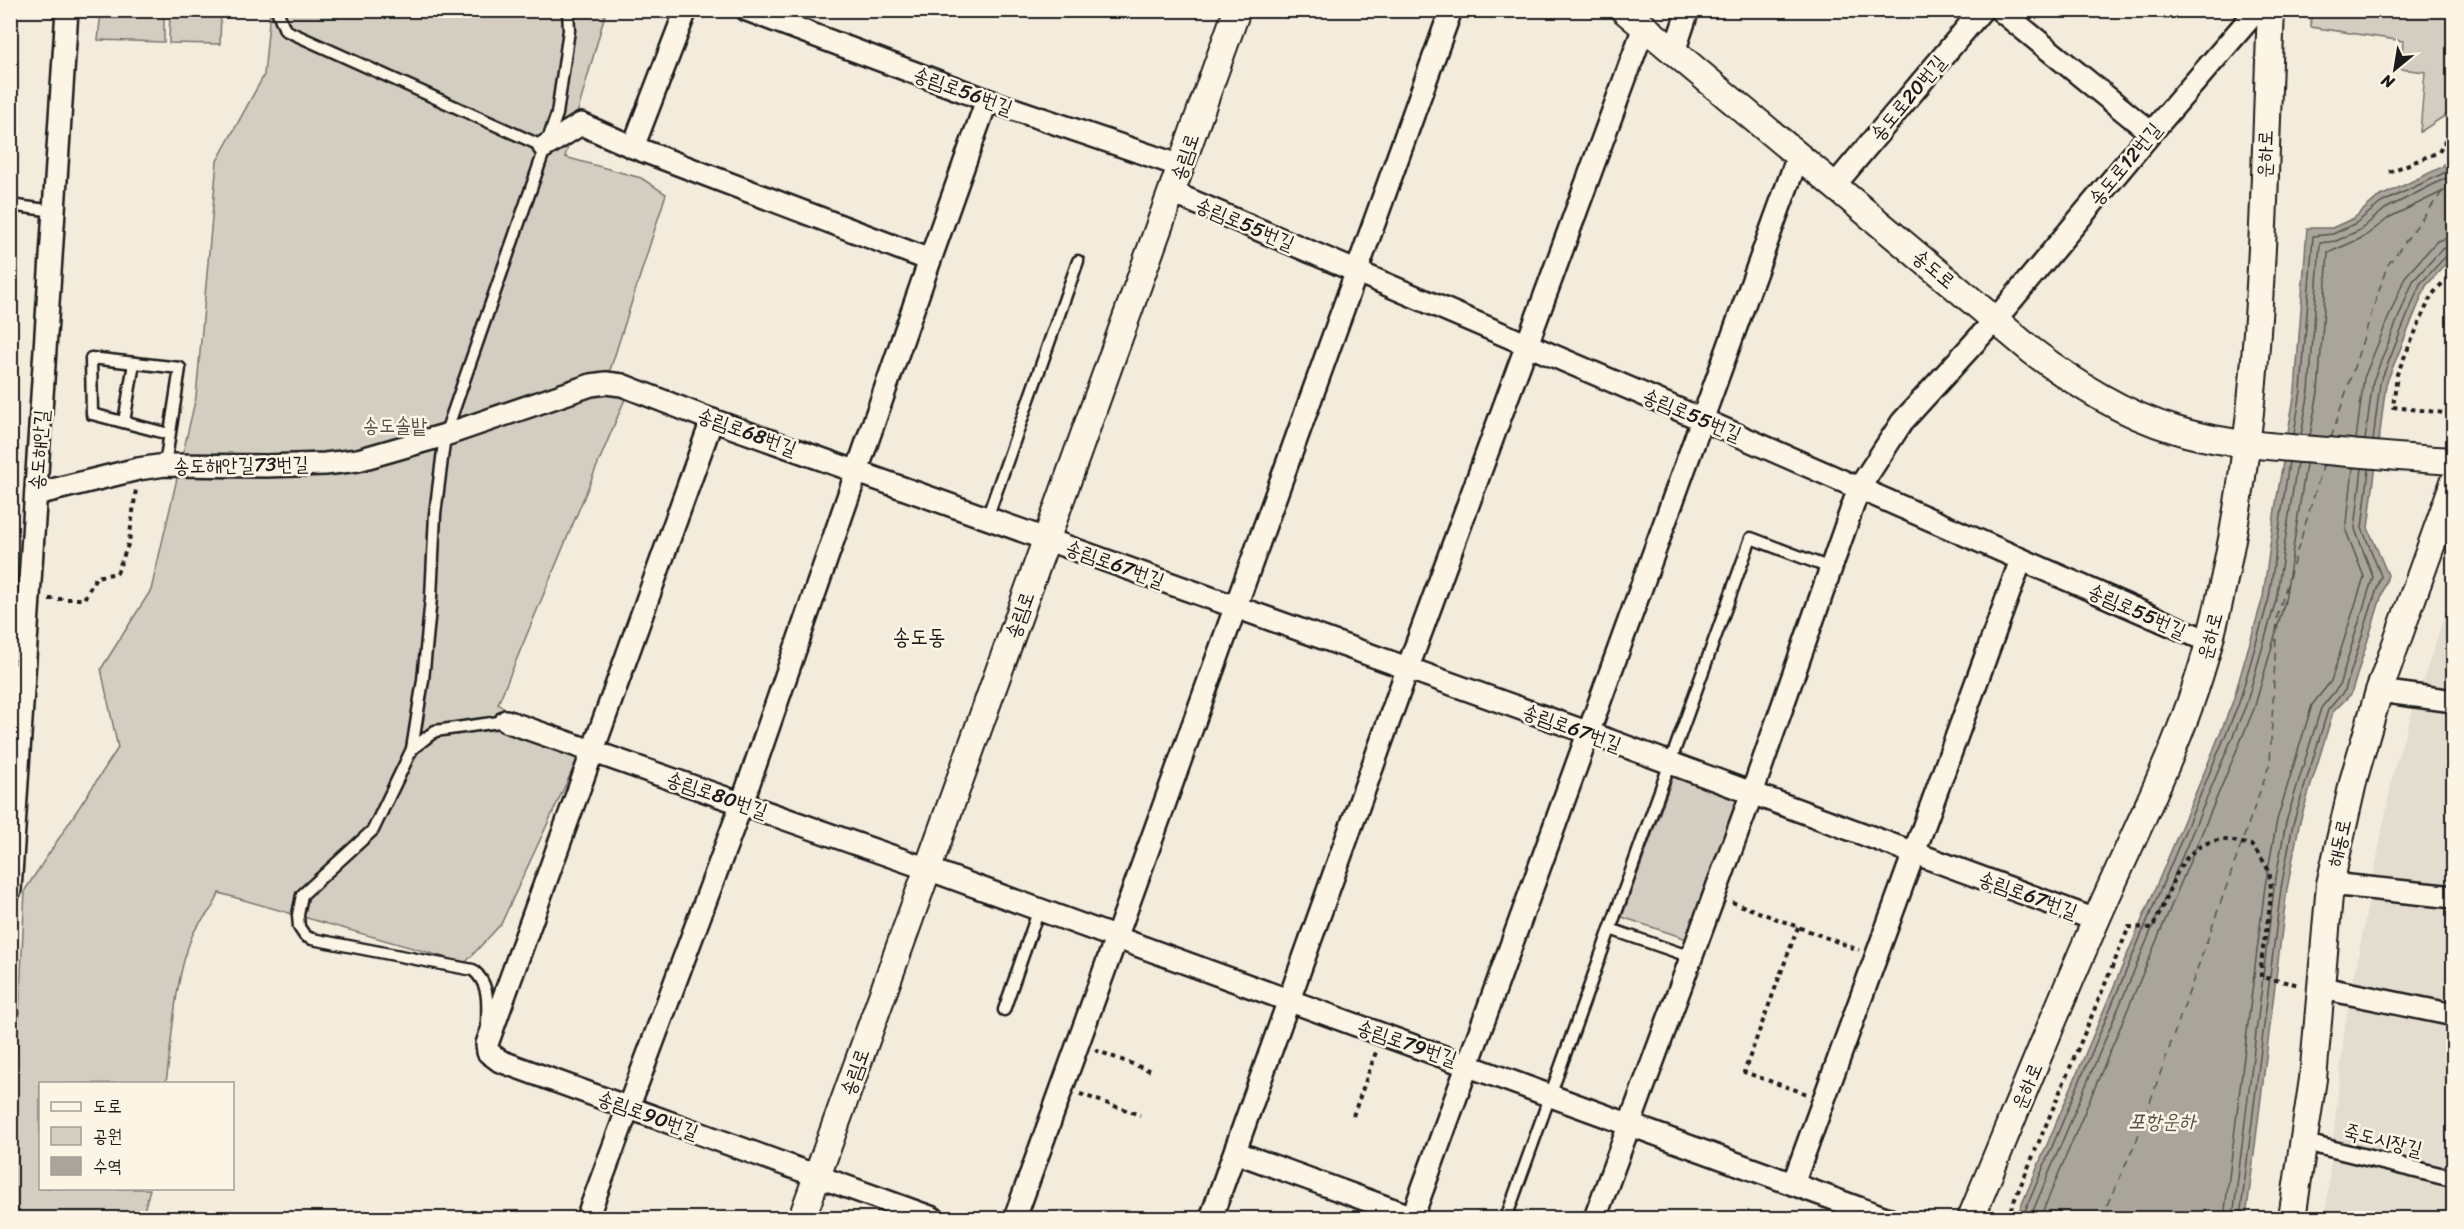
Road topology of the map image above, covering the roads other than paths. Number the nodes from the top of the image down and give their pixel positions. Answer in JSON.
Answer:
{"nodes":[{"id":1,"x":67,"y":10,"type":"edge"},
{"id":2,"x":277,"y":10,"type":"edge"},
{"id":3,"x":568,"y":10,"type":"edge"},
{"id":4,"x":686,"y":10,"type":"edge"},
{"id":5,"x":747,"y":10,"type":"edge"},
{"id":6,"x":1237,"y":10,"type":"edge"},
{"id":7,"x":1451,"y":10,"type":"edge"},
{"id":8,"x":1624,"y":10,"type":"edge"},
{"id":9,"x":1688,"y":10,"type":"edge"},
{"id":10,"x":1982,"y":10,"type":"edge"},
{"id":11,"x":2000,"y":10,"type":"edge"},
{"id":12,"x":2257,"y":10,"type":"edge"},
{"id":13,"x":2271,"y":10,"type":"edge"},
{"id":14,"x":1644,"y":27,"type":"junction"},
{"id":15,"x":1674,"y":52,"type":"junction"},
{"id":16,"x":987,"y":100,"type":"junction"},
{"id":17,"x":2151,"y":133,"type":"junction"},
{"id":18,"x":544,"y":147,"type":"junction"},
{"id":19,"x":633,"y":147,"type":"junction"},
{"id":20,"x":1798,"y":156,"type":"junction"},
{"id":21,"x":1181,"y":166,"type":"junction"},
{"id":22,"x":1834,"y":186,"type":"junction"},
{"id":23,"x":1173,"y":193,"type":"junction"},
{"id":24,"x":10,"y":206,"type":"edge"},
{"id":25,"x":54,"y":211,"type":"junction"},
{"id":26,"x":930,"y":260,"type":"junction"},
{"id":27,"x":1078,"y":261,"type":"dead end"},
{"id":28,"x":1356,"y":272,"type":"junction"},
{"id":29,"x":1995,"y":320,"type":"junction"},
{"id":30,"x":1527,"y":344,"type":"junction"},
{"id":31,"x":134,"y":363,"type":"junction"},
{"id":32,"x":1701,"y":419,"type":"junction"},
{"id":33,"x":712,"y":420,"type":"junction"},
{"id":34,"x":124,"y":422,"type":"junction"},
{"id":35,"x":169,"y":434,"type":"junction"},
{"id":36,"x":446,"y":435,"type":"junction"},
{"id":37,"x":2247,"y":444,"type":"junction"},
{"id":38,"x":2454,"y":461,"type":"edge"},
{"id":39,"x":165,"y":465,"type":"junction"},
{"id":40,"x":857,"y":472,"type":"junction"},
{"id":41,"x":2454,"y":482,"type":"edge"},
{"id":42,"x":1859,"y":488,"type":"junction"},
{"id":43,"x":36,"y":494,"type":"junction"},
{"id":44,"x":987,"y":518,"type":"junction"},
{"id":45,"x":1047,"y":540,"type":"junction"},
{"id":46,"x":2021,"y":560,"type":"junction"},
{"id":47,"x":1830,"y":568,"type":"junction"},
{"id":48,"x":1235,"y":607,"type":"junction"},
{"id":49,"x":2210,"y":642,"type":"junction"},
{"id":50,"x":1407,"y":670,"type":"junction"},
{"id":51,"x":2379,"y":691,"type":"junction"},
{"id":52,"x":2454,"y":701,"type":"edge"},
{"id":53,"x":506,"y":721,"type":"joint"},
{"id":54,"x":1589,"y":733,"type":"junction"},
{"id":55,"x":412,"y":749,"type":"junction"},
{"id":56,"x":592,"y":751,"type":"junction"},
{"id":57,"x":1670,"y":764,"type":"junction"},
{"id":58,"x":1752,"y":793,"type":"junction"},
{"id":59,"x":742,"y":803,"type":"junction"},
{"id":60,"x":1915,"y":854,"type":"junction"},
{"id":61,"x":928,"y":869,"type":"junction"},
{"id":62,"x":2330,"y":884,"type":"junction"},
{"id":63,"x":10,"y":890,"type":"edge"},
{"id":64,"x":2454,"y":897,"type":"edge"},
{"id":65,"x":1039,"y":909,"type":"junction"},
{"id":66,"x":2096,"y":920,"type":"junction"},
{"id":67,"x":1610,"y":929,"type":"junction"},
{"id":68,"x":1116,"y":938,"type":"junction"},
{"id":69,"x":1691,"y":957,"type":"junction"},
{"id":70,"x":2322,"y":988,"type":"junction"},
{"id":71,"x":1290,"y":1002,"type":"junction"},
{"id":72,"x":1004,"y":1010,"type":"dead end"},
{"id":73,"x":2454,"y":1015,"type":"edge"},
{"id":74,"x":487,"y":1044,"type":"junction"},
{"id":75,"x":1469,"y":1064,"type":"junction"},
{"id":76,"x":1551,"y":1095,"type":"junction"},
{"id":77,"x":627,"y":1107,"type":"junction"},
{"id":78,"x":1629,"y":1124,"type":"junction"},
{"id":79,"x":2303,"y":1142,"type":"junction"},
{"id":80,"x":1235,"y":1152,"type":"junction"},
{"id":81,"x":817,"y":1177,"type":"junction"},
{"id":82,"x":2454,"y":1179,"type":"edge"},
{"id":83,"x":1793,"y":1184,"type":"junction"},
{"id":84,"x":1413,"y":1217,"type":"edge"},
{"id":85,"x":587,"y":1218,"type":"edge"},
{"id":86,"x":802,"y":1218,"type":"edge"},
{"id":87,"x":933,"y":1218,"type":"edge"},
{"id":88,"x":1016,"y":1218,"type":"edge"},
{"id":89,"x":1211,"y":1218,"type":"edge"},
{"id":90,"x":1506,"y":1218,"type":"edge"},
{"id":91,"x":1595,"y":1218,"type":"edge"},
{"id":92,"x":1886,"y":1218,"type":"edge"},
{"id":93,"x":1971,"y":1218,"type":"edge"},
{"id":94,"x":2292,"y":1218,"type":"edge"}],
"edges":[{"from":1,"to":25,"type":"street","name":"송도해안길"},
{"from":2,"to":18,"type":"lane"},
{"from":3,"to":18,"type":"lane"},
{"from":4,"to":19,"type":"street"},
{"from":5,"to":16,"type":"street","name":"송림로56번길"},
{"from":6,"to":21,"type":"street","name":"송림로"},
{"from":7,"to":28,"type":"street"},
{"from":8,"to":14,"type":"street","name":"송도로"},
{"from":9,"to":15,"type":"street"},
{"from":10,"to":22,"type":"street","name":"송도로20번길"},
{"from":11,"to":17,"type":"street"},
{"from":12,"to":17,"type":"street","name":"송도로12번길"},
{"from":13,"to":37,"type":"street","name":"운하로"},
{"from":14,"to":15,"type":"street","name":"송도로"},
{"from":14,"to":30,"type":"street"},
{"from":15,"to":20,"type":"street","name":"송도로"},
{"from":16,"to":21,"type":"street","name":"송림로56번길"},
{"from":16,"to":26,"type":"street"},
{"from":17,"to":29,"type":"street","name":"송도로12번길"},
{"from":18,"to":19,"type":"street"},
{"from":18,"to":36,"type":"lane"},
{"from":19,"to":26,"type":"street"},
{"from":20,"to":22,"type":"street","name":"송도로"},
{"from":20,"to":32,"type":"street"},
{"from":21,"to":23,"type":"street","name":"송림로"},
{"from":22,"to":29,"type":"street","name":"송도로"},
{"from":23,"to":28,"type":"street","name":"송림로55번길"},
{"from":23,"to":45,"type":"street","name":"송림로"},
{"from":24,"to":25,"type":"lane"},
{"from":25,"to":43,"type":"street","name":"송도해안길"},
{"from":26,"to":40,"type":"street"},
{"from":27,"to":44,"type":"lane"},
{"from":28,"to":30,"type":"street","name":"송림로55번길"},
{"from":28,"to":48,"type":"street"},
{"from":29,"to":37,"type":"street","name":"송도로"},
{"from":29,"to":42,"type":"street","name":"송도로12번길"},
{"from":30,"to":32,"type":"street","name":"송림로55번길"},
{"from":30,"to":50,"type":"street"},
{"from":31,"to":34,"type":"lane"},
{"from":31,"to":34,"type":"lane"},
{"from":31,"to":35,"type":"lane"},
{"from":32,"to":42,"type":"street","name":"송림로55번길"},
{"from":32,"to":54,"type":"street"},
{"from":33,"to":36,"type":"street","name":"송림로68번길"},
{"from":33,"to":40,"type":"street","name":"송림로68번길"},
{"from":33,"to":56,"type":"street"},
{"from":34,"to":35,"type":"lane"},
{"from":35,"to":39,"type":"lane"},
{"from":36,"to":39,"type":"street","name":"송도해안길73번길"},
{"from":36,"to":55,"type":"lane"},
{"from":37,"to":38,"type":"street","name":"송도로"},
{"from":37,"to":49,"type":"street","name":"운하로"},
{"from":39,"to":43,"type":"street","name":"송도해안길73번길"},
{"from":40,"to":44,"type":"street","name":"송림로68번길"},
{"from":40,"to":59,"type":"street"},
{"from":41,"to":51,"type":"street","name":"해동로"},
{"from":42,"to":46,"type":"street","name":"송림로55번길"},
{"from":42,"to":47,"type":"street","name":"송도로12번길"},
{"from":43,"to":63,"type":"street","name":"송도해안길"},
{"from":44,"to":45,"type":"street","name":"송림로68번길"},
{"from":45,"to":48,"type":"street","name":"송림로67번길"},
{"from":45,"to":61,"type":"street","name":"송림로"},
{"from":46,"to":49,"type":"street","name":"송림로55번길"},
{"from":46,"to":60,"type":"street"},
{"from":47,"to":57,"type":"lane"},
{"from":47,"to":58,"type":"street","name":"송도로12번길"},
{"from":48,"to":50,"type":"street","name":"송림로67번길"},
{"from":48,"to":68,"type":"street"},
{"from":49,"to":66,"type":"street","name":"운하로"},
{"from":50,"to":54,"type":"street","name":"송림로67번길"},
{"from":50,"to":71,"type":"street"},
{"from":51,"to":52,"type":"street"},
{"from":51,"to":62,"type":"street","name":"해동로"},
{"from":53,"to":55,"type":"lane"},
{"from":53,"to":56,"type":"street","name":"송림로80번길"},
{"from":54,"to":57,"type":"street","name":"송림로67번길"},
{"from":54,"to":75,"type":"street"},
{"from":55,"to":74,"type":"lane"},
{"from":56,"to":59,"type":"street","name":"송림로80번길"},
{"from":56,"to":74,"type":"street"},
{"from":57,"to":58,"type":"street","name":"송림로67번길"},
{"from":57,"to":67,"type":"lane"},
{"from":58,"to":60,"type":"street","name":"송림로67번길"},
{"from":58,"to":69,"type":"street","name":"송도로12번길"},
{"from":59,"to":61,"type":"street","name":"송림로80번길"},
{"from":59,"to":77,"type":"street"},
{"from":60,"to":66,"type":"street","name":"송림로67번길"},
{"from":60,"to":83,"type":"street"},
{"from":61,"to":65,"type":"street","name":"송림로79번길"},
{"from":61,"to":81,"type":"street","name":"송림로"},
{"from":62,"to":64,"type":"street"},
{"from":62,"to":70,"type":"street","name":"해동로"},
{"from":65,"to":68,"type":"street","name":"송림로79번길"},
{"from":65,"to":72,"type":"lane"},
{"from":66,"to":93,"type":"street","name":"운하로"},
{"from":67,"to":69,"type":"lane"},
{"from":67,"to":76,"type":"lane"},
{"from":68,"to":71,"type":"street","name":"송림로79번길"},
{"from":68,"to":88,"type":"street"},
{"from":69,"to":78,"type":"street","name":"송도로12번길"},
{"from":70,"to":73,"type":"street"},
{"from":70,"to":79,"type":"street","name":"해동로"},
{"from":71,"to":75,"type":"street","name":"송림로79번길"},
{"from":71,"to":80,"type":"street"},
{"from":74,"to":77,"type":"street","name":"송림로90번길"},
{"from":75,"to":76,"type":"street","name":"송림로79번길"},
{"from":75,"to":84,"type":"street"},
{"from":76,"to":78,"type":"street","name":"송림로79번길"},
{"from":76,"to":90,"type":"lane"},
{"from":77,"to":81,"type":"street","name":"송림로90번길"},
{"from":77,"to":85,"type":"street"},
{"from":78,"to":83,"type":"street","name":"송림로79번길"},
{"from":78,"to":91,"type":"street","name":"송도로12번길"},
{"from":79,"to":82,"type":"street","name":"죽도시장길"},
{"from":79,"to":94,"type":"street","name":"해동로"},
{"from":80,"to":84,"type":"street"},
{"from":80,"to":89,"type":"street"},
{"from":81,"to":86,"type":"street","name":"송림로"},
{"from":81,"to":87,"type":"street","name":"송림로90번길"},
{"from":83,"to":92,"type":"street","name":"송림로79번길"}]}
